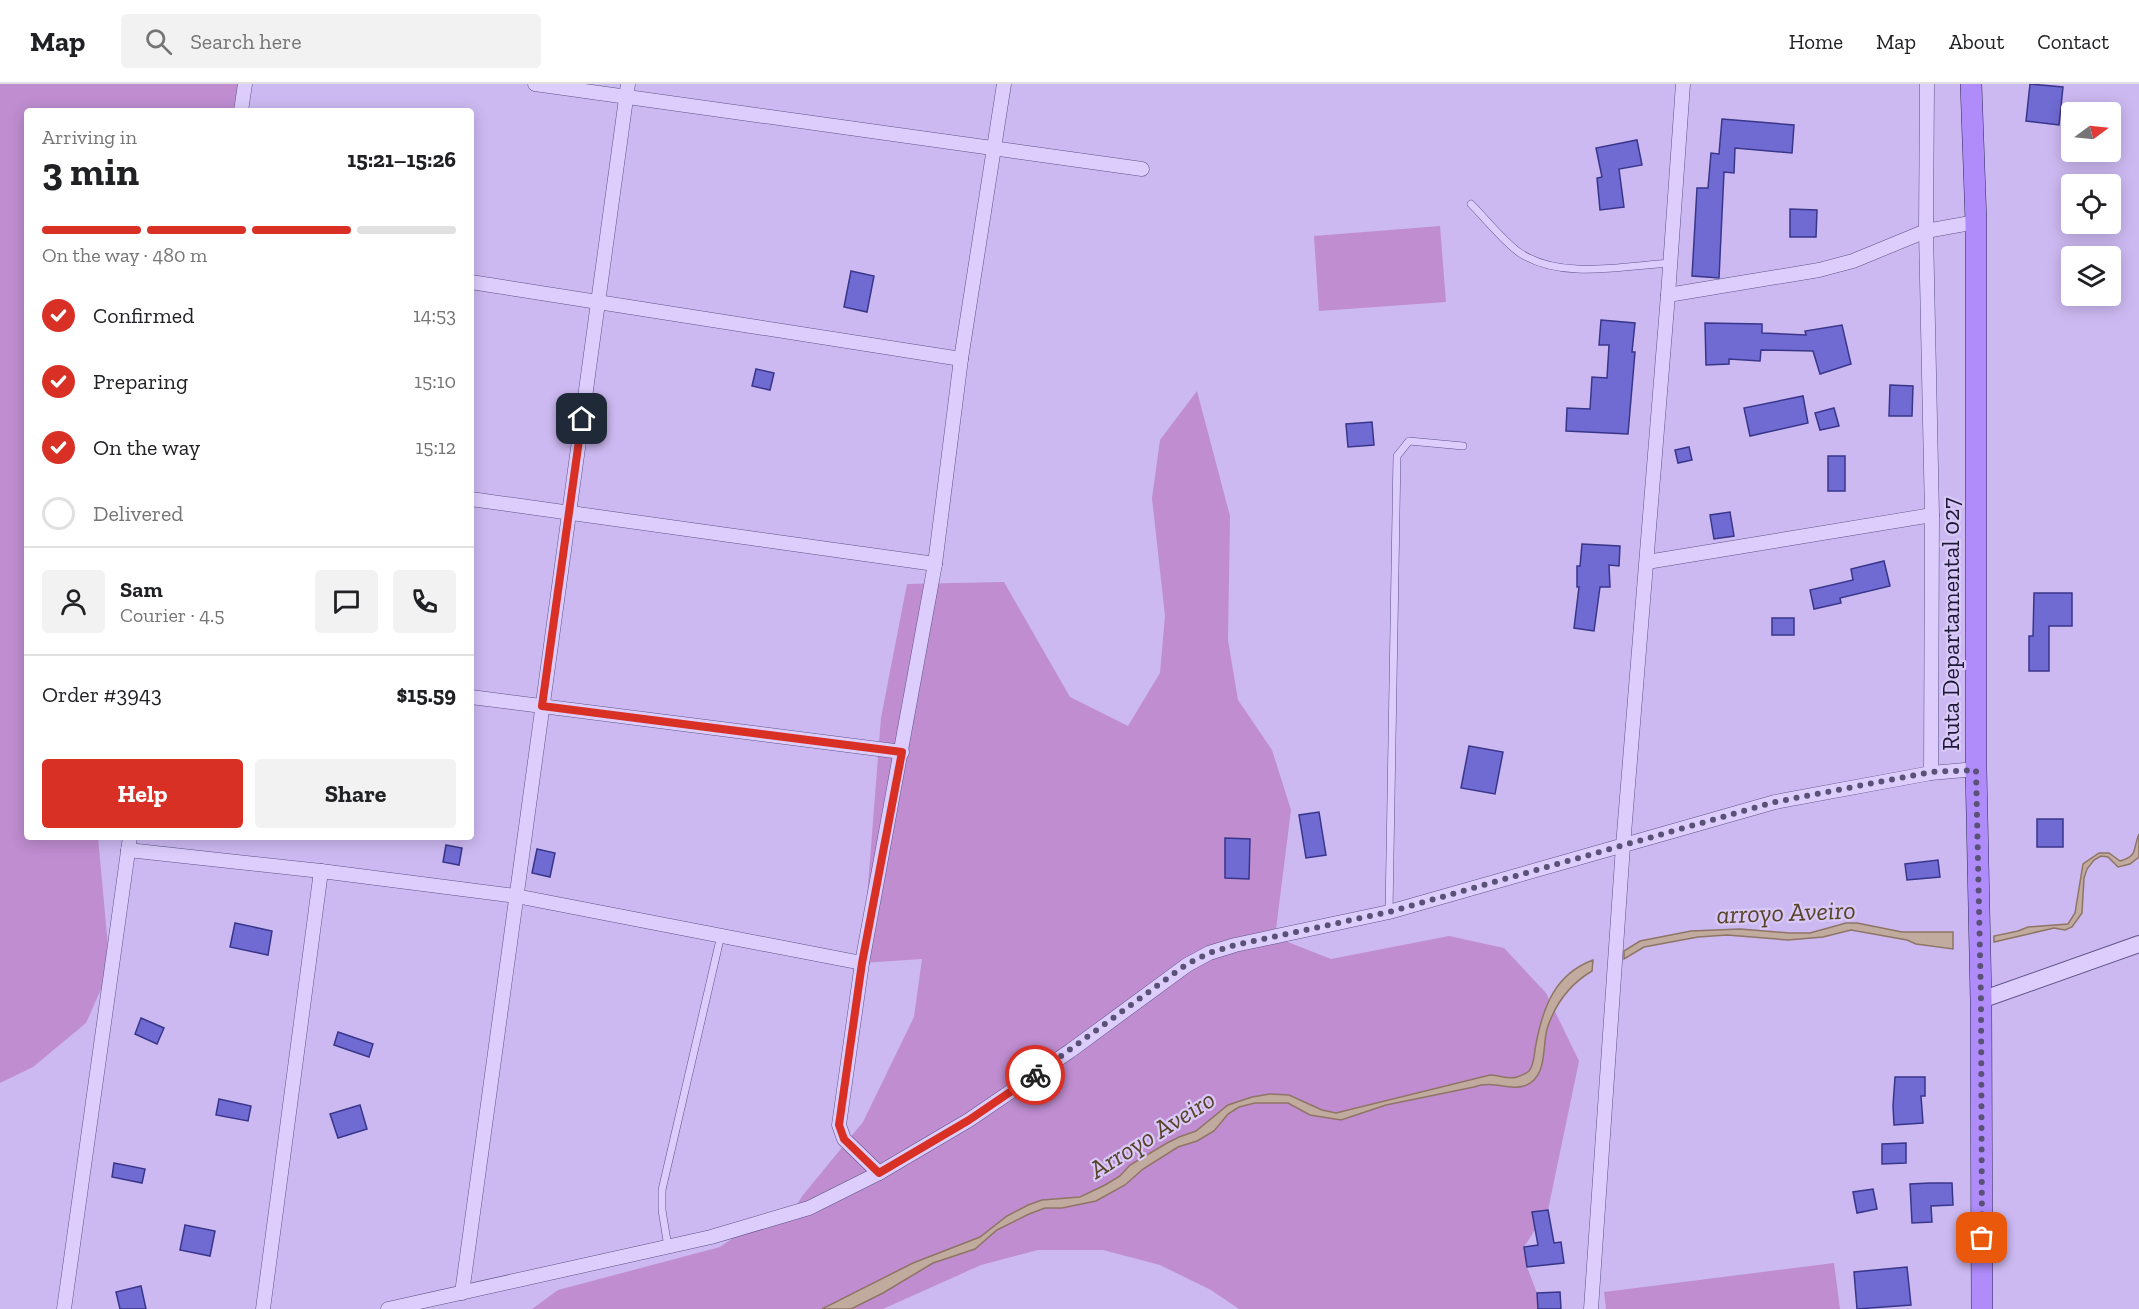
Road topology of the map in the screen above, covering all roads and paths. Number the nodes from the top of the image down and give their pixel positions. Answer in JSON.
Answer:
{"nodes":[{"id":1,"x":245,"y":84,"type":"edge"},
{"id":2,"x":536,"y":84,"type":"edge"},
{"id":3,"x":1004,"y":84,"type":"edge"},
{"id":4,"x":1683,"y":84,"type":"edge"},
{"id":5,"x":1928,"y":84,"type":"edge"},
{"id":6,"x":1971,"y":84,"type":"edge"},
{"id":7,"x":627,"y":90,"type":"edge"},
{"id":8,"x":241,"y":108,"type":"edge"},
{"id":9,"x":995,"y":148,"type":"junction"},
{"id":10,"x":1142,"y":169,"type":"dead end"},
{"id":11,"x":1471,"y":204,"type":"dead end"},
{"id":12,"x":1976,"y":222,"type":"junction"},
{"id":13,"x":1926,"y":231,"type":"junction"},
{"id":14,"x":1670,"y":263,"type":"junction"},
{"id":15,"x":474,"y":282,"type":"edge"},
{"id":16,"x":1668,"y":295,"type":"junction"},
{"id":17,"x":598,"y":302,"type":"junction"},
{"id":18,"x":961,"y":359,"type":"junction"},
{"id":19,"x":1463,"y":446,"type":"dead end"},
{"id":20,"x":474,"y":499,"type":"edge"},
{"id":21,"x":569,"y":513,"type":"junction"},
{"id":22,"x":1932,"y":515,"type":"junction"},
{"id":23,"x":1647,"y":562,"type":"junction"},
{"id":24,"x":935,"y":564,"type":"junction"},
{"id":25,"x":474,"y":697,"type":"edge"},
{"id":26,"x":542,"y":706,"type":"junction"},
{"id":27,"x":902,"y":752,"type":"junction"},
{"id":28,"x":1976,"y":770,"type":"junction"},
{"id":29,"x":1931,"y":772,"type":"junction"},
{"id":30,"x":129,"y":844,"type":"edge"},
{"id":31,"x":1623,"y":846,"type":"junction"},
{"id":32,"x":321,"y":871,"type":"junction"},
{"id":33,"x":516,"y":896,"type":"junction"},
{"id":34,"x":1389,"y":912,"type":"junction"},
{"id":35,"x":721,"y":935,"type":"junction"},
{"id":36,"x":2139,"y":944,"type":"edge"},
{"id":37,"x":862,"y":963,"type":"junction"},
{"id":38,"x":1981,"y":1000,"type":"junction"},
{"id":39,"x":879,"y":1173,"type":"junction"},
{"id":40,"x":668,"y":1247,"type":"junction"},
{"id":41,"x":462,"y":1293,"type":"junction"},
{"id":42,"x":64,"y":1309,"type":"edge"},
{"id":43,"x":263,"y":1309,"type":"edge"},
{"id":44,"x":388,"y":1309,"type":"edge"},
{"id":45,"x":1591,"y":1309,"type":"edge"},
{"id":46,"x":1982,"y":1309,"type":"edge"}],
"edges":[{"from":1,"to":8,"type":"street"},
{"from":2,"to":7,"type":"street"},
{"from":3,"to":9,"type":"street"},
{"from":4,"to":14,"type":"street"},
{"from":5,"to":13,"type":"street"},
{"from":6,"to":12,"type":"main road","name":"Ruta Departamental 027"},
{"from":7,"to":9,"type":"street"},
{"from":7,"to":17,"type":"street"},
{"from":9,"to":10,"type":"street"},
{"from":9,"to":18,"type":"street"},
{"from":11,"to":14,"type":"lane"},
{"from":12,"to":13,"type":"street"},
{"from":12,"to":28,"type":"main road","name":"Ruta Departamental 027"},
{"from":13,"to":16,"type":"street"},
{"from":13,"to":22,"type":"street"},
{"from":14,"to":16,"type":"street"},
{"from":15,"to":17,"type":"street"},
{"from":16,"to":23,"type":"street"},
{"from":17,"to":18,"type":"street"},
{"from":17,"to":21,"type":"street"},
{"from":18,"to":24,"type":"street"},
{"from":19,"to":34,"type":"lane"},
{"from":20,"to":21,"type":"street"},
{"from":21,"to":24,"type":"street"},
{"from":21,"to":26,"type":"street"},
{"from":22,"to":23,"type":"street"},
{"from":22,"to":29,"type":"street"},
{"from":23,"to":31,"type":"street"},
{"from":24,"to":27,"type":"street"},
{"from":25,"to":26,"type":"street"},
{"from":26,"to":27,"type":"street"},
{"from":26,"to":33,"type":"street"},
{"from":27,"to":37,"type":"street"},
{"from":28,"to":29,"type":"street"},
{"from":28,"to":38,"type":"main road","name":"Ruta Departamental 027"},
{"from":29,"to":31,"type":"street"},
{"from":30,"to":32,"type":"street"},
{"from":30,"to":42,"type":"street"},
{"from":31,"to":34,"type":"street"},
{"from":31,"to":45,"type":"street"},
{"from":32,"to":33,"type":"street"},
{"from":32,"to":43,"type":"street"},
{"from":33,"to":35,"type":"street"},
{"from":33,"to":41,"type":"street"},
{"from":34,"to":39,"type":"street"},
{"from":35,"to":37,"type":"street"},
{"from":35,"to":40,"type":"lane"},
{"from":36,"to":38,"type":"street"},
{"from":37,"to":39,"type":"street"},
{"from":38,"to":46,"type":"main road","name":"Ruta Departamental 027"},
{"from":39,"to":40,"type":"street"},
{"from":40,"to":41,"type":"street"},
{"from":41,"to":44,"type":"street"}]}
